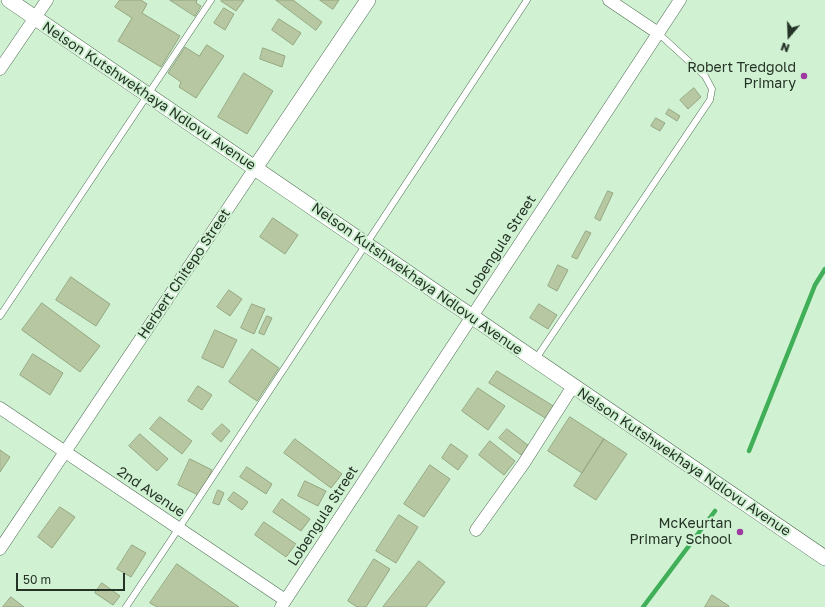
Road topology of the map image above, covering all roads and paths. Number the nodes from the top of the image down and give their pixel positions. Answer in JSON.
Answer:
{"nodes":[{"id":1,"x":8,"y":0,"type":"edge"},
{"id":2,"x":47,"y":0,"type":"edge"},
{"id":3,"x":211,"y":0,"type":"edge"},
{"id":4,"x":368,"y":0,"type":"edge"},
{"id":5,"x":528,"y":0,"type":"edge"},
{"id":6,"x":609,"y":0,"type":"edge"},
{"id":7,"x":680,"y":0,"type":"edge"},
{"id":8,"x":35,"y":18,"type":"junction"},
{"id":9,"x":658,"y":33,"type":"junction"},
{"id":10,"x":0,"y":69,"type":"edge"},
{"id":11,"x":147,"y":95,"type":"junction"},
{"id":12,"x":255,"y":168,"type":"junction"},
{"id":13,"x":367,"y":244,"type":"junction"},
{"id":14,"x":0,"y":316,"type":"edge"},
{"id":15,"x":472,"y":317,"type":"junction"},
{"id":16,"x":535,"y":360,"type":"junction"},
{"id":17,"x":573,"y":386,"type":"junction"},
{"id":18,"x":0,"y":408,"type":"edge"},
{"id":19,"x":65,"y":452,"type":"junction"},
{"id":20,"x":179,"y":528,"type":"junction"},
{"id":21,"x":476,"y":530,"type":"dead end"},
{"id":22,"x":0,"y":549,"type":"edge"},
{"id":23,"x":825,"y":558,"type":"edge"},
{"id":24,"x":283,"y":604,"type":"edge"},
{"id":25,"x":126,"y":607,"type":"edge"}],
"edges":[{"from":1,"to":8,"type":"street","name":"Nelson Kutshwekhaya Ndlovu Avenue"},
{"from":2,"to":8,"type":"street"},
{"from":3,"to":11,"type":"lane"},
{"from":4,"to":12,"type":"street","name":"Herbert Chitepo Street"},
{"from":5,"to":13,"type":"lane"},
{"from":6,"to":9,"type":"street"},
{"from":7,"to":9,"type":"street","name":"Lobengula Street"},
{"from":8,"to":10,"type":"street"},
{"from":8,"to":11,"type":"street","name":"Nelson Kutshwekhaya Ndlovu Avenue"},
{"from":9,"to":15,"type":"street","name":"Lobengula Street"},
{"from":9,"to":16,"type":"lane"},
{"from":11,"to":12,"type":"street","name":"Nelson Kutshwekhaya Ndlovu Avenue"},
{"from":11,"to":14,"type":"lane"},
{"from":12,"to":13,"type":"street","name":"Nelson Kutshwekhaya Ndlovu Avenue"},
{"from":12,"to":19,"type":"street","name":"Herbert Chitepo Street"},
{"from":13,"to":15,"type":"street","name":"Nelson Kutshwekhaya Ndlovu Avenue"},
{"from":13,"to":20,"type":"lane"},
{"from":15,"to":16,"type":"street","name":"Nelson Kutshwekhaya Ndlovu Avenue"},
{"from":15,"to":24,"type":"street","name":"Lobengula Street"},
{"from":16,"to":17,"type":"street","name":"Nelson Kutshwekhaya Ndlovu Avenue"},
{"from":17,"to":21,"type":"street"},
{"from":17,"to":23,"type":"street","name":"Nelson Kutshwekhaya Ndlovu Avenue"},
{"from":18,"to":19,"type":"street","name":"2nd Avenue"},
{"from":19,"to":20,"type":"street","name":"2nd Avenue"},
{"from":19,"to":22,"type":"street","name":"Herbert Chitepo Street"},
{"from":20,"to":24,"type":"street","name":"2nd Avenue"},
{"from":20,"to":25,"type":"lane"}]}
